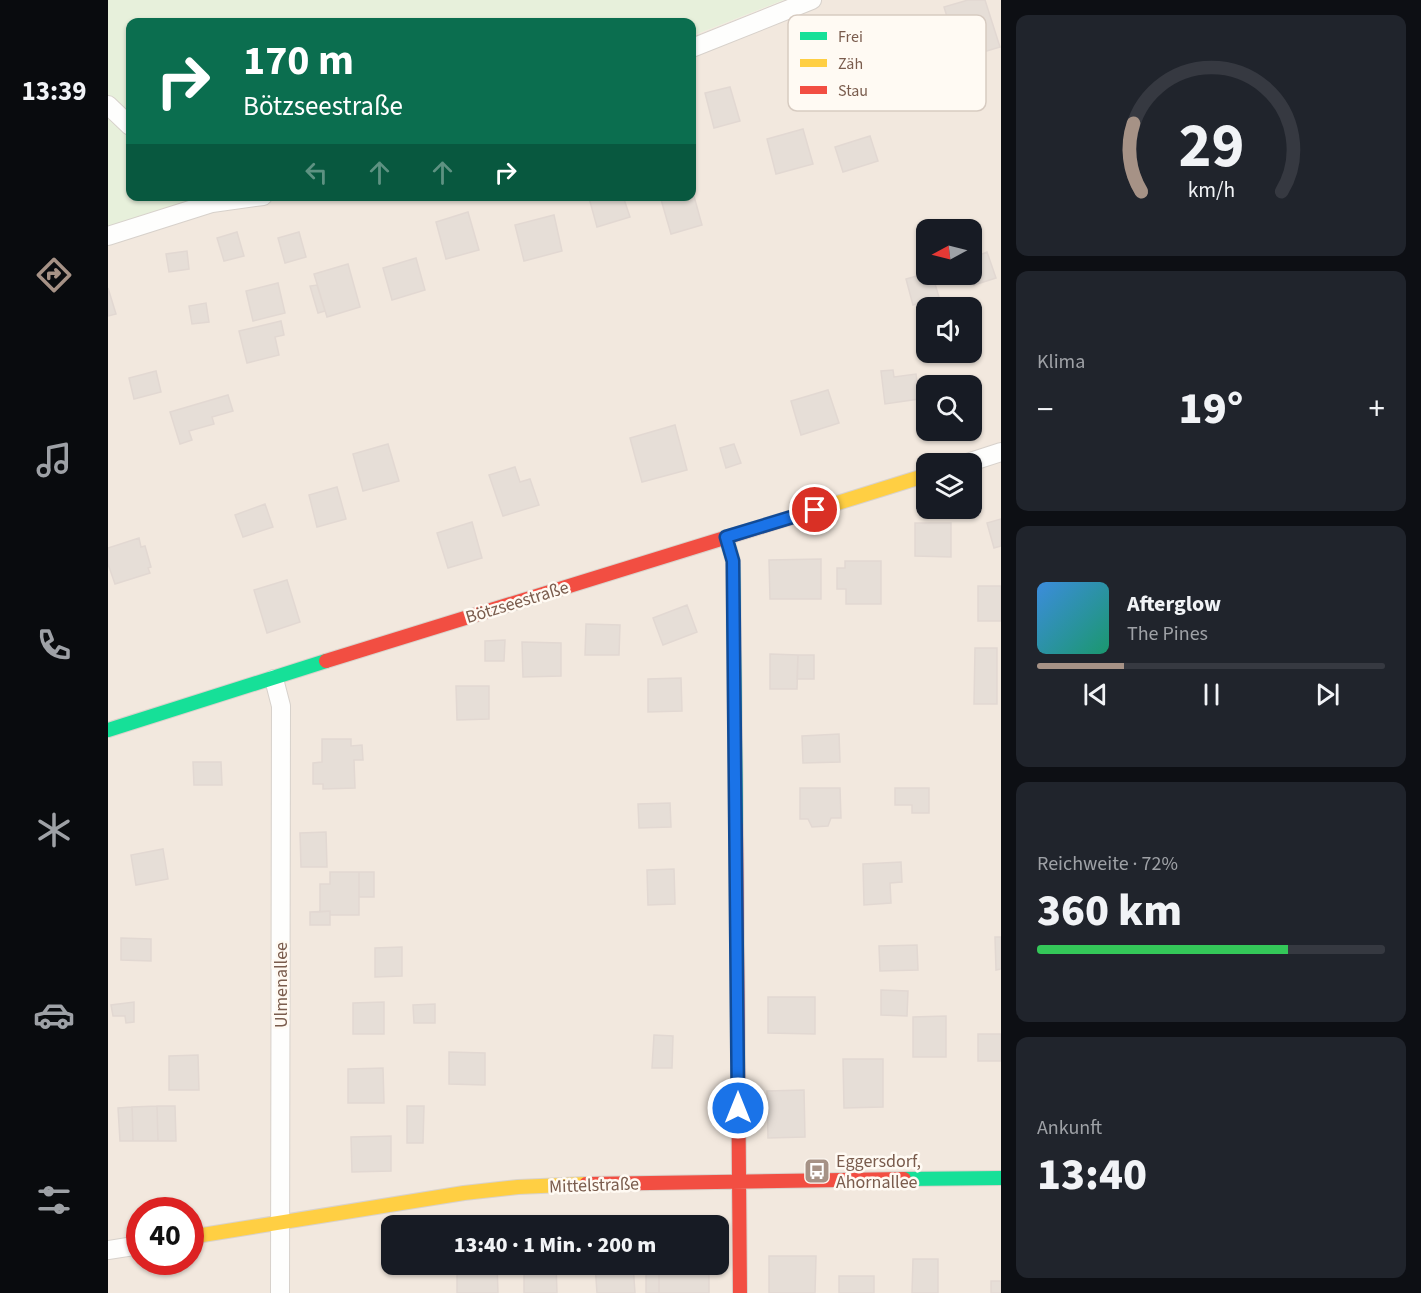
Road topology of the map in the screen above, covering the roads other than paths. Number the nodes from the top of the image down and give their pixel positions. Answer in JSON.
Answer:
{"nodes":[{"id":1,"x":812,"y":0,"type":"edge"},
{"id":2,"x":696,"y":46,"type":"edge"},
{"id":3,"x":108,"y":105,"type":"edge"},
{"id":4,"x":126,"y":122,"type":"edge"},
{"id":5,"x":206,"y":201,"type":"edge"},
{"id":6,"x":108,"y":236,"type":"edge"},
{"id":7,"x":1001,"y":452,"type":"edge"},
{"id":8,"x":982,"y":458,"type":"edge"},
{"id":9,"x":916,"y":478,"type":"edge"},
{"id":10,"x":726,"y":537,"type":"junction"},
{"id":11,"x":274,"y":679,"type":"junction"},
{"id":12,"x":108,"y":730,"type":"edge"},
{"id":13,"x":1001,"y":1178,"type":"edge"},
{"id":14,"x":739,"y":1182,"type":"junction"},
{"id":15,"x":280,"y":1223,"type":"junction"},
{"id":16,"x":204,"y":1235,"type":"edge"},
{"id":17,"x":126,"y":1247,"type":"edge"},
{"id":18,"x":108,"y":1250,"type":"edge"},
{"id":19,"x":280,"y":1293,"type":"edge"},
{"id":20,"x":740,"y":1293,"type":"edge"}],
"edges":[{"from":1,"to":2,"type":"street"},
{"from":3,"to":4,"type":"street"},
{"from":5,"to":6,"type":"street"},
{"from":7,"to":8,"type":"street"},
{"from":9,"to":10,"type":"street","name":"Bötzseestraße"},
{"from":10,"to":11,"type":"street","name":"Bötzseestraße"},
{"from":10,"to":14,"type":"street"},
{"from":11,"to":12,"type":"street","name":"Bötzseestraße"},
{"from":11,"to":15,"type":"street","name":"Ulmenallee"},
{"from":13,"to":14,"type":"street","name":"Mittelstraße"},
{"from":14,"to":15,"type":"street","name":"Mittelstraße"},
{"from":14,"to":20,"type":"street"},
{"from":15,"to":16,"type":"street","name":"Mittelstraße"},
{"from":15,"to":19,"type":"street","name":"Ulmenallee"},
{"from":17,"to":18,"type":"street"}]}
